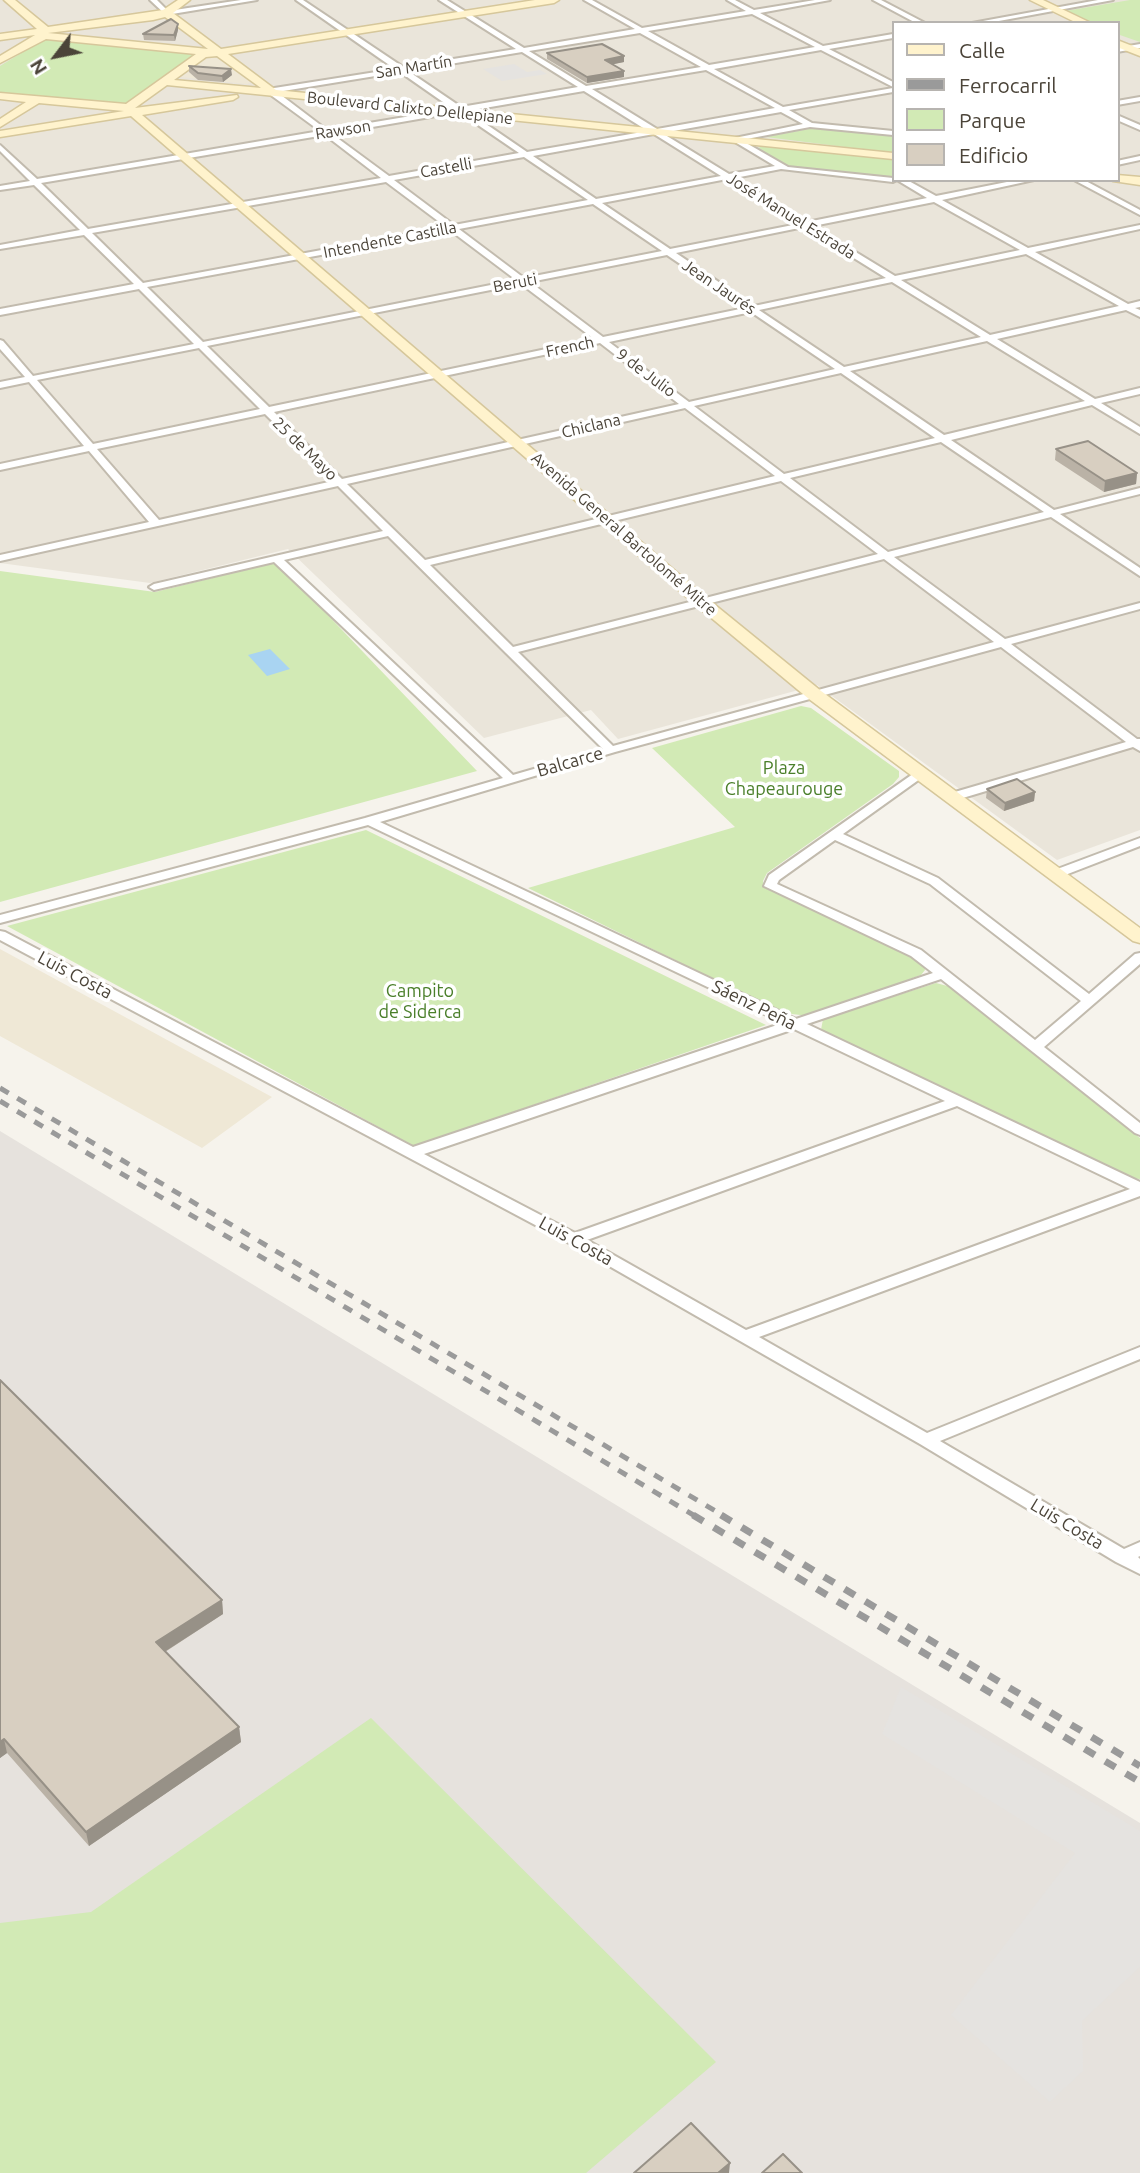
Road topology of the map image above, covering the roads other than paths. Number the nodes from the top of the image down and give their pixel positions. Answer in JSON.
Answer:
{"nodes":[{"id":1,"x":9,"y":0,"type":"edge"},
{"id":2,"x":153,"y":0,"type":"edge"},
{"id":3,"x":185,"y":0,"type":"edge"},
{"id":4,"x":254,"y":0,"type":"edge"},
{"id":5,"x":299,"y":0,"type":"edge"},
{"id":6,"x":442,"y":0,"type":"edge"},
{"id":7,"x":529,"y":0,"type":"edge"},
{"id":8,"x":554,"y":0,"type":"edge"},
{"id":9,"x":587,"y":0,"type":"edge"},
{"id":10,"x":730,"y":0,"type":"edge"},
{"id":11,"x":827,"y":0,"type":"edge"},
{"id":12,"x":876,"y":0,"type":"edge"},
{"id":13,"x":1022,"y":0,"type":"edge"},
{"id":14,"x":1035,"y":0,"type":"edge"},
{"id":15,"x":1110,"y":0,"type":"edge"},
{"id":16,"x":0,"y":6,"type":"edge"},
{"id":17,"x":1051,"y":10,"type":"junction"},
{"id":18,"x":462,"y":12,"type":"junction"},
{"id":19,"x":753,"y":12,"type":"junction"},
{"id":20,"x":166,"y":13,"type":"junction"},
{"id":21,"x":918,"y":21,"type":"edge"},
{"id":22,"x":987,"y":21,"type":"edge"},
{"id":23,"x":1069,"y":21,"type":"edge"},
{"id":24,"x":1081,"y":21,"type":"edge"},
{"id":25,"x":641,"y":30,"type":"junction"},
{"id":26,"x":344,"y":31,"type":"junction"},
{"id":27,"x":30,"y":32,"type":"junction"},
{"id":28,"x":50,"y":33,"type":"junction"},
{"id":29,"x":892,"y":36,"type":"edge"},
{"id":30,"x":0,"y":37,"type":"edge"},
{"id":31,"x":116,"y":42,"type":"junction"},
{"id":32,"x":130,"y":43,"type":"junction"},
{"id":33,"x":822,"y":48,"type":"junction"},
{"id":34,"x":520,"y":50,"type":"junction"},
{"id":35,"x":210,"y":51,"type":"junction"},
{"id":36,"x":1,"y":59,"type":"edge"},
{"id":37,"x":708,"y":68,"type":"junction"},
{"id":38,"x":401,"y":69,"type":"junction"},
{"id":39,"x":169,"y":80,"type":"junction"},
{"id":40,"x":892,"y":86,"type":"edge"},
{"id":41,"x":892,"y":87,"type":"edge"},
{"id":42,"x":583,"y":89,"type":"junction"},
{"id":43,"x":272,"y":91,"type":"junction"},
{"id":44,"x":0,"y":96,"type":"edge"},
{"id":45,"x":1140,"y":99,"type":"edge"},
{"id":46,"x":36,"y":100,"type":"junction"},
{"id":47,"x":49,"y":101,"type":"junction"},
{"id":48,"x":1119,"y":103,"type":"edge"},
{"id":49,"x":782,"y":109,"type":"junction"},
{"id":50,"x":131,"y":110,"type":"junction"},
{"id":51,"x":460,"y":110,"type":"junction"},
{"id":52,"x":1119,"y":118,"type":"edge"},
{"id":53,"x":0,"y":124,"type":"edge"},
{"id":54,"x":810,"y":125,"type":"junction"},
{"id":55,"x":1140,"y":128,"type":"edge"},
{"id":56,"x":653,"y":131,"type":"junction"},
{"id":57,"x":328,"y":133,"type":"junction"},
{"id":58,"x":892,"y":133,"type":"edge"},
{"id":59,"x":0,"y":134,"type":"edge"},
{"id":60,"x":734,"y":139,"type":"junction"},
{"id":61,"x":0,"y":147,"type":"edge"},
{"id":62,"x":523,"y":154,"type":"junction"},
{"id":63,"x":184,"y":156,"type":"junction"},
{"id":64,"x":892,"y":156,"type":"edge"},
{"id":65,"x":1140,"y":158,"type":"edge"},
{"id":66,"x":1119,"y":163,"type":"edge"},
{"id":67,"x":780,"y":167,"type":"junction"},
{"id":68,"x":728,"y":177,"type":"junction"},
{"id":69,"x":388,"y":178,"type":"junction"},
{"id":70,"x":1119,"y":179,"type":"edge"},
{"id":71,"x":892,"y":180,"type":"edge"},
{"id":72,"x":1140,"y":181,"type":"edge"},
{"id":73,"x":36,"y":182,"type":"junction"},
{"id":74,"x":905,"y":182,"type":"edge"},
{"id":75,"x":1020,"y":182,"type":"edge"},
{"id":76,"x":1082,"y":182,"type":"edge"},
{"id":77,"x":0,"y":188,"type":"edge"},
{"id":78,"x":937,"y":199,"type":"junction"},
{"id":79,"x":594,"y":202,"type":"junction"},
{"id":80,"x":240,"y":204,"type":"junction"},
{"id":81,"x":1140,"y":213,"type":"edge"},
{"id":82,"x":806,"y":225,"type":"junction"},
{"id":83,"x":1140,"y":227,"type":"edge"},
{"id":84,"x":454,"y":228,"type":"junction"},
{"id":85,"x":86,"y":232,"type":"junction"},
{"id":86,"x":0,"y":247,"type":"edge"},
{"id":87,"x":1028,"y":251,"type":"junction"},
{"id":88,"x":669,"y":253,"type":"junction"},
{"id":89,"x":301,"y":256,"type":"junction"},
{"id":90,"x":893,"y":279,"type":"junction"},
{"id":91,"x":524,"y":282,"type":"junction"},
{"id":92,"x":140,"y":286,"type":"junction"},
{"id":93,"x":1140,"y":304,"type":"edge"},
{"id":94,"x":1127,"y":306,"type":"junction"},
{"id":95,"x":752,"y":309,"type":"junction"},
{"id":96,"x":0,"y":312,"type":"edge"},
{"id":97,"x":366,"y":313,"type":"junction"},
{"id":98,"x":1140,"y":314,"type":"edge"},
{"id":99,"x":988,"y":337,"type":"junction"},
{"id":100,"x":602,"y":340,"type":"junction"},
{"id":101,"x":0,"y":343,"type":"edge"},
{"id":102,"x":200,"y":345,"type":"junction"},
{"id":103,"x":842,"y":370,"type":"junction"},
{"id":104,"x":439,"y":375,"type":"junction"},
{"id":105,"x":31,"y":379,"type":"junction"},
{"id":106,"x":0,"y":385,"type":"edge"},
{"id":107,"x":1140,"y":391,"type":"edge"},
{"id":108,"x":1093,"y":402,"type":"junction"},
{"id":109,"x":687,"y":405,"type":"junction"},
{"id":110,"x":266,"y":411,"type":"junction"},
{"id":111,"x":1140,"y":431,"type":"edge"},
{"id":112,"x":943,"y":438,"type":"junction"},
{"id":113,"x":518,"y":443,"type":"junction"},
{"id":114,"x":91,"y":448,"type":"junction"},
{"id":115,"x":0,"y":467,"type":"edge"},
{"id":116,"x":783,"y":477,"type":"junction"},
{"id":117,"x":339,"y":482,"type":"junction"},
{"id":118,"x":1140,"y":491,"type":"edge"},
{"id":119,"x":1053,"y":513,"type":"junction"},
{"id":120,"x":607,"y":519,"type":"junction"},
{"id":121,"x":156,"y":523,"type":"junction"},
{"id":122,"x":390,"y":532,"type":"junction"},
{"id":123,"x":887,"y":556,"type":"junction"},
{"id":124,"x":0,"y":558,"type":"edge"},
{"id":125,"x":277,"y":559,"type":"junction"},
{"id":126,"x":422,"y":564,"type":"junction"},
{"id":127,"x":1140,"y":573,"type":"edge"},
{"id":128,"x":154,"y":587,"type":"dead end"},
{"id":129,"x":703,"y":603,"type":"junction"},
{"id":130,"x":1140,"y":606,"type":"edge"},
{"id":131,"x":1003,"y":644,"type":"junction"},
{"id":132,"x":510,"y":651,"type":"junction"},
{"id":133,"x":815,"y":695,"type":"junction"},
{"id":134,"x":1138,"y":744,"type":"edge"},
{"id":135,"x":611,"y":750,"type":"junction"},
{"id":136,"x":920,"y":773,"type":"junction"},
{"id":137,"x":511,"y":779,"type":"junction"},
{"id":138,"x":952,"y":797,"type":"junction"},
{"id":139,"x":369,"y":821,"type":"junction"},
{"id":140,"x":833,"y":834,"type":"junction"},
{"id":141,"x":1140,"y":842,"type":"edge"},
{"id":142,"x":1056,"y":874,"type":"junction"},
{"id":143,"x":0,"y":919,"type":"edge"},
{"id":144,"x":0,"y":935,"type":"edge"},
{"id":145,"x":1140,"y":937,"type":"edge"},
{"id":146,"x":1140,"y":957,"type":"edge"},
{"id":147,"x":943,"y":974,"type":"junction"},
{"id":148,"x":1089,"y":1001,"type":"junction"},
{"id":149,"x":793,"y":1024,"type":"junction"},
{"id":150,"x":1036,"y":1047,"type":"junction"},
{"id":151,"x":955,"y":1102,"type":"junction"},
{"id":152,"x":1140,"y":1130,"type":"edge"},
{"id":153,"x":414,"y":1152,"type":"junction"},
{"id":154,"x":1140,"y":1189,"type":"edge"},
{"id":155,"x":574,"y":1239,"type":"junction"},
{"id":156,"x":743,"y":1337,"type":"junction"},
{"id":157,"x":1140,"y":1353,"type":"edge"},
{"id":158,"x":926,"y":1440,"type":"junction"},
{"id":159,"x":1140,"y":1549,"type":"edge"},
{"id":160,"x":1122,"y":1557,"type":"junction"},
{"id":161,"x":1140,"y":1567,"type":"edge"}],
"edges":[{"from":1,"to":28,"type":"main road"},
{"from":2,"to":20,"type":"street","name":"9 de Julio"},
{"from":3,"to":20,"type":"main road"},
{"from":4,"to":20,"type":"street"},
{"from":5,"to":26,"type":"street","name":"Jean Jaurés"},
{"from":6,"to":18,"type":"street","name":"José Manuel Estrada"},
{"from":7,"to":18,"type":"main road"},
{"from":8,"to":18,"type":"main road"},
{"from":9,"to":25,"type":"street"},
{"from":10,"to":19,"type":"street"},
{"from":11,"to":19,"type":"street","name":"San Martín"},
{"from":12,"to":21,"type":"street"},
{"from":13,"to":17,"type":"main road"},
{"from":14,"to":17,"type":"main road"},
{"from":15,"to":17,"type":"street"},
{"from":16,"to":27,"type":"main road"},
{"from":17,"to":22,"type":"street"},
{"from":17,"to":23,"type":"main road"},
{"from":17,"to":24,"type":"main road"},
{"from":18,"to":26,"type":"main road"},
{"from":18,"to":34,"type":"street","name":"José Manuel Estrada"},
{"from":19,"to":25,"type":"street","name":"San Martín"},
{"from":19,"to":33,"type":"street"},
{"from":20,"to":28,"type":"main road"},
{"from":20,"to":31,"type":"main road"},
{"from":20,"to":32,"type":"main road"},
{"from":20,"to":35,"type":"main road","name":"9 de Julio"},
{"from":25,"to":34,"type":"street","name":"San Martín"},
{"from":25,"to":37,"type":"street"},
{"from":26,"to":35,"type":"main road"},
{"from":26,"to":38,"type":"street","name":"Jean Jaurés"},
{"from":27,"to":28,"type":"main road"},
{"from":27,"to":30,"type":"main road"},
{"from":28,"to":31,"type":"main road"},
{"from":28,"to":36,"type":"main road"},
{"from":29,"to":33,"type":"street","name":"Rawson"},
{"from":31,"to":32,"type":"main road"},
{"from":32,"to":35,"type":"main road"},
{"from":33,"to":37,"type":"street","name":"Rawson"},
{"from":33,"to":40,"type":"street"},
{"from":34,"to":38,"type":"street","name":"San Martín"},
{"from":34,"to":42,"type":"street","name":"José Manuel Estrada"},
{"from":35,"to":39,"type":"main road"},
{"from":35,"to":43,"type":"main road","name":"9 de Julio"},
{"from":37,"to":42,"type":"street","name":"Rawson"},
{"from":37,"to":49,"type":"street"},
{"from":38,"to":43,"type":"street","name":"San Martín"},
{"from":38,"to":51,"type":"street","name":"Jean Jaurés"},
{"from":39,"to":43,"type":"main road","name":"Boulevard Calixto Dellepiane"},
{"from":39,"to":50,"type":"main road"},
{"from":41,"to":49,"type":"street","name":"Castelli"},
{"from":42,"to":51,"type":"street","name":"Rawson"},
{"from":42,"to":56,"type":"street","name":"José Manuel Estrada"},
{"from":43,"to":50,"type":"main road","name":"San Martín"},
{"from":43,"to":51,"type":"main road","name":"Boulevard Calixto Dellepiane"},
{"from":43,"to":57,"type":"street","name":"9 de Julio"},
{"from":44,"to":46,"type":"main road"},
{"from":45,"to":48,"type":"street"},
{"from":46,"to":47,"type":"main road"},
{"from":46,"to":53,"type":"main road"},
{"from":47,"to":50,"type":"main road"},
{"from":47,"to":59,"type":"main road"},
{"from":49,"to":54,"type":"street"},
{"from":49,"to":56,"type":"street","name":"Castelli"},
{"from":50,"to":59,"type":"main road","name":"San Martín"},
{"from":50,"to":63,"type":"main road","name":"Avenida General Bartolomé Mitre"},
{"from":51,"to":56,"type":"main road","name":"Boulevard Calixto Dellepiane"},
{"from":51,"to":57,"type":"street","name":"Rawson"},
{"from":51,"to":62,"type":"street","name":"Jean Jaurés"},
{"from":52,"to":55,"type":"street"},
{"from":54,"to":58,"type":"street"},
{"from":54,"to":60,"type":"street"},
{"from":56,"to":60,"type":"main road","name":"Boulevard Calixto Dellepiane"},
{"from":56,"to":62,"type":"street","name":"Castelli"},
{"from":56,"to":68,"type":"street","name":"José Manuel Estrada"},
{"from":57,"to":63,"type":"street","name":"Rawson"},
{"from":57,"to":69,"type":"street","name":"9 de Julio"},
{"from":60,"to":64,"type":"main road","name":"Boulevard Calixto Dellepiane"},
{"from":60,"to":67,"type":"street","name":"Intendente Castilla"},
{"from":61,"to":73,"type":"street","name":"25 de Mayo"},
{"from":62,"to":69,"type":"street","name":"Castelli"},
{"from":62,"to":79,"type":"street","name":"Jean Jaurés"},
{"from":63,"to":73,"type":"street","name":"Rawson"},
{"from":63,"to":80,"type":"main road","name":"Avenida General Bartolomé Mitre"},
{"from":65,"to":66,"type":"street"},
{"from":67,"to":68,"type":"street","name":"Intendente Castilla"},
{"from":67,"to":71,"type":"street","name":"Intendente Castilla"},
{"from":68,"to":79,"type":"street","name":"Intendente Castilla"},
{"from":68,"to":82,"type":"street","name":"José Manuel Estrada"},
{"from":69,"to":80,"type":"street","name":"Castelli"},
{"from":69,"to":84,"type":"street","name":"9 de Julio"},
{"from":70,"to":72,"type":"main road"},
{"from":73,"to":77,"type":"street","name":"Rawson"},
{"from":73,"to":85,"type":"street","name":"25 de Mayo"},
{"from":74,"to":78,"type":"street"},
{"from":75,"to":78,"type":"street","name":"Beruti"},
{"from":76,"to":81,"type":"street"},
{"from":78,"to":82,"type":"street","name":"Beruti"},
{"from":78,"to":87,"type":"street"},
{"from":79,"to":84,"type":"street","name":"Intendente Castilla"},
{"from":79,"to":88,"type":"street","name":"Jean Jaurés"},
{"from":80,"to":85,"type":"street","name":"Castelli"},
{"from":80,"to":89,"type":"main road","name":"Avenida General Bartolomé Mitre"},
{"from":82,"to":88,"type":"street","name":"Beruti"},
{"from":82,"to":90,"type":"street","name":"José Manuel Estrada"},
{"from":83,"to":87,"type":"street","name":"French"},
{"from":84,"to":89,"type":"street","name":"Intendente Castilla"},
{"from":84,"to":91,"type":"street","name":"9 de Julio"},
{"from":85,"to":86,"type":"street","name":"Castelli"},
{"from":85,"to":92,"type":"street","name":"25 de Mayo"},
{"from":87,"to":90,"type":"street","name":"French"},
{"from":87,"to":94,"type":"street"},
{"from":88,"to":91,"type":"street","name":"Beruti"},
{"from":88,"to":95,"type":"street","name":"Jean Jaurés"},
{"from":89,"to":92,"type":"street","name":"Intendente Castilla"},
{"from":89,"to":97,"type":"main road","name":"Avenida General Bartolomé Mitre"},
{"from":90,"to":95,"type":"street","name":"French"},
{"from":90,"to":99,"type":"street","name":"José Manuel Estrada"},
{"from":91,"to":97,"type":"street","name":"Beruti"},
{"from":91,"to":100,"type":"street","name":"9 de Julio"},
{"from":92,"to":96,"type":"street","name":"Intendente Castilla"},
{"from":92,"to":102,"type":"street","name":"25 de Mayo"},
{"from":93,"to":94,"type":"street","name":"Chiclana"},
{"from":94,"to":98,"type":"street"},
{"from":94,"to":99,"type":"street","name":"Chiclana"},
{"from":95,"to":100,"type":"street","name":"French"},
{"from":95,"to":103,"type":"street","name":"Jean Jaurés"},
{"from":97,"to":102,"type":"street","name":"Beruti"},
{"from":97,"to":104,"type":"main road","name":"Avenida General Bartolomé Mitre"},
{"from":99,"to":103,"type":"street","name":"Chiclana"},
{"from":99,"to":108,"type":"street","name":"José Manuel Estrada"},
{"from":100,"to":104,"type":"street","name":"French"},
{"from":100,"to":109,"type":"street","name":"9 de Julio"},
{"from":101,"to":105,"type":"street"},
{"from":102,"to":105,"type":"street","name":"Beruti"},
{"from":102,"to":110,"type":"street","name":"25 de Mayo"},
{"from":103,"to":109,"type":"street","name":"Chiclana"},
{"from":103,"to":112,"type":"street","name":"Jean Jaurés"},
{"from":104,"to":110,"type":"street","name":"French"},
{"from":104,"to":113,"type":"main road","name":"Avenida General Bartolomé Mitre"},
{"from":105,"to":106,"type":"street","name":"Beruti"},
{"from":105,"to":114,"type":"street"},
{"from":107,"to":108,"type":"street"},
{"from":108,"to":111,"type":"street","name":"José Manuel Estrada"},
{"from":108,"to":112,"type":"street"},
{"from":109,"to":113,"type":"street","name":"Chiclana"},
{"from":109,"to":116,"type":"street","name":"9 de Julio"},
{"from":110,"to":114,"type":"street","name":"French"},
{"from":110,"to":117,"type":"street","name":"25 de Mayo"},
{"from":112,"to":116,"type":"street"},
{"from":112,"to":119,"type":"street","name":"Jean Jaurés"},
{"from":113,"to":117,"type":"street","name":"Chiclana"},
{"from":113,"to":120,"type":"main road","name":"Avenida General Bartolomé Mitre"},
{"from":114,"to":115,"type":"street","name":"French"},
{"from":114,"to":121,"type":"street"},
{"from":116,"to":120,"type":"street"},
{"from":116,"to":123,"type":"street","name":"9 de Julio"},
{"from":117,"to":121,"type":"street","name":"Chiclana"},
{"from":117,"to":122,"type":"street","name":"25 de Mayo"},
{"from":118,"to":119,"type":"street"},
{"from":119,"to":123,"type":"street"},
{"from":119,"to":127,"type":"street","name":"Jean Jaurés"},
{"from":120,"to":126,"type":"street"},
{"from":120,"to":129,"type":"main road","name":"Avenida General Bartolomé Mitre"},
{"from":121,"to":124,"type":"street","name":"Chiclana"},
{"from":122,"to":125,"type":"street"},
{"from":122,"to":126,"type":"street","name":"25 de Mayo"},
{"from":123,"to":129,"type":"street"},
{"from":123,"to":131,"type":"street","name":"9 de Julio"},
{"from":125,"to":128,"type":"street"},
{"from":125,"to":137,"type":"street"},
{"from":126,"to":132,"type":"street","name":"25 de Mayo"},
{"from":129,"to":132,"type":"street"},
{"from":129,"to":133,"type":"main road","name":"Avenida General Bartolomé Mitre"},
{"from":130,"to":131,"type":"street","name":"Balcarce"},
{"from":131,"to":133,"type":"street","name":"Balcarce"},
{"from":131,"to":134,"type":"street","name":"9 de Julio"},
{"from":132,"to":135,"type":"street","name":"25 de Mayo"},
{"from":133,"to":135,"type":"street","name":"Balcarce"},
{"from":133,"to":136,"type":"main road","name":"Avenida General Bartolomé Mitre"},
{"from":134,"to":138,"type":"street"},
{"from":135,"to":137,"type":"street","name":"Balcarce"},
{"from":136,"to":138,"type":"main road","name":"Avenida General Bartolomé Mitre"},
{"from":136,"to":140,"type":"street"},
{"from":137,"to":139,"type":"street","name":"Balcarce"},
{"from":138,"to":142,"type":"main road","name":"Avenida General Bartolomé Mitre"},
{"from":139,"to":143,"type":"street","name":"Balcarce"},
{"from":139,"to":149,"type":"street","name":"Sáenz Peña"},
{"from":140,"to":147,"type":"street"},
{"from":140,"to":148,"type":"street"},
{"from":141,"to":142,"type":"street"},
{"from":142,"to":145,"type":"main road","name":"Avenida General Bartolomé Mitre"},
{"from":144,"to":153,"type":"street","name":"Luis Costa"},
{"from":146,"to":148,"type":"street"},
{"from":147,"to":149,"type":"street"},
{"from":147,"to":150,"type":"street"},
{"from":148,"to":150,"type":"street"},
{"from":149,"to":151,"type":"street","name":"Sáenz Peña"},
{"from":149,"to":153,"type":"street"},
{"from":150,"to":152,"type":"street"},
{"from":151,"to":154,"type":"street","name":"Sáenz Peña"},
{"from":151,"to":155,"type":"street"},
{"from":153,"to":155,"type":"street","name":"Luis Costa"},
{"from":154,"to":156,"type":"street"},
{"from":155,"to":156,"type":"street","name":"Luis Costa"},
{"from":156,"to":158,"type":"street","name":"Luis Costa"},
{"from":157,"to":158,"type":"street"},
{"from":158,"to":160,"type":"street","name":"Luis Costa"},
{"from":159,"to":160,"type":"street"},
{"from":160,"to":161,"type":"street","name":"Luis Costa"}]}
